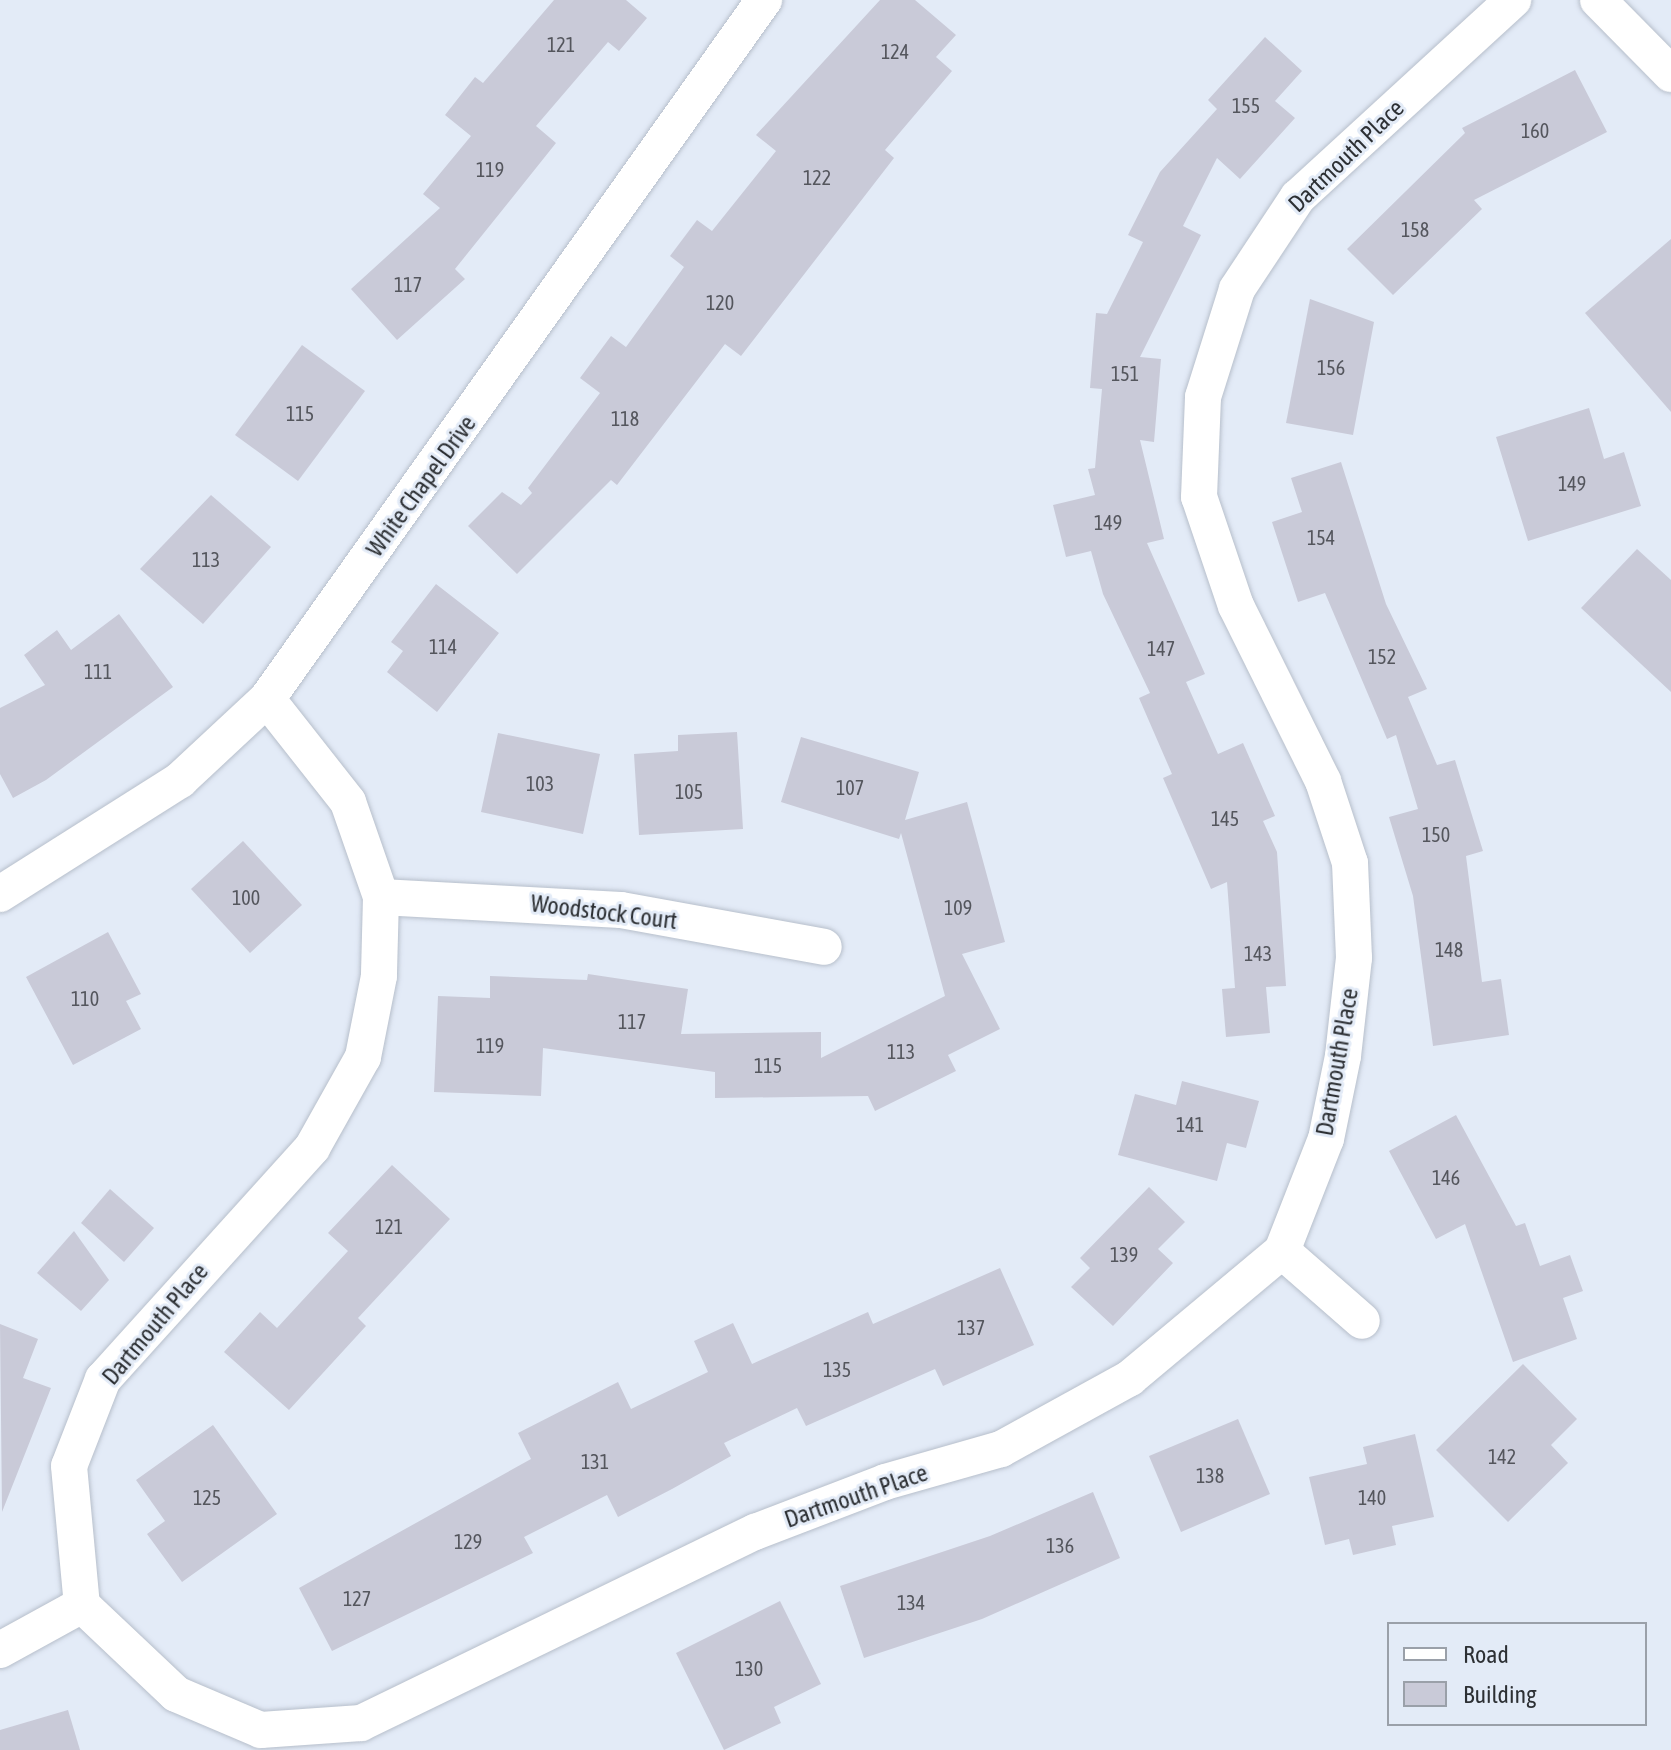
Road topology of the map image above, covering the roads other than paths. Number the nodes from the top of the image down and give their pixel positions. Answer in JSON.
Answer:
{"nodes":[{"id":1,"x":764,"y":0,"type":"edge"},
{"id":2,"x":1513,"y":0,"type":"edge"},
{"id":3,"x":1598,"y":0,"type":"edge"},
{"id":4,"x":1671,"y":74,"type":"edge"},
{"id":5,"x":267,"y":699,"type":"junction"},
{"id":6,"x":0,"y":894,"type":"edge"},
{"id":7,"x":381,"y":897,"type":"junction"},
{"id":8,"x":824,"y":947,"type":"dead end"},
{"id":9,"x":1282,"y":1251,"type":"junction"},
{"id":10,"x":1362,"y":1321,"type":"dead end"},
{"id":11,"x":82,"y":1605,"type":"junction"},
{"id":12,"x":0,"y":1650,"type":"edge"}],
"edges":[{"from":1,"to":5,"type":"street","name":"White Chapel Drive"},
{"from":2,"to":9,"type":"street","name":"Dartmouth Place"},
{"from":3,"to":4,"type":"street"},
{"from":5,"to":6,"type":"street","name":"White Chapel Drive"},
{"from":5,"to":7,"type":"street","name":"Dartmouth Place"},
{"from":7,"to":8,"type":"street","name":"Woodstock Court"},
{"from":7,"to":11,"type":"street","name":"Dartmouth Place"},
{"from":9,"to":10,"type":"street"},
{"from":9,"to":11,"type":"street","name":"Dartmouth Place"},
{"from":11,"to":12,"type":"street"}]}
